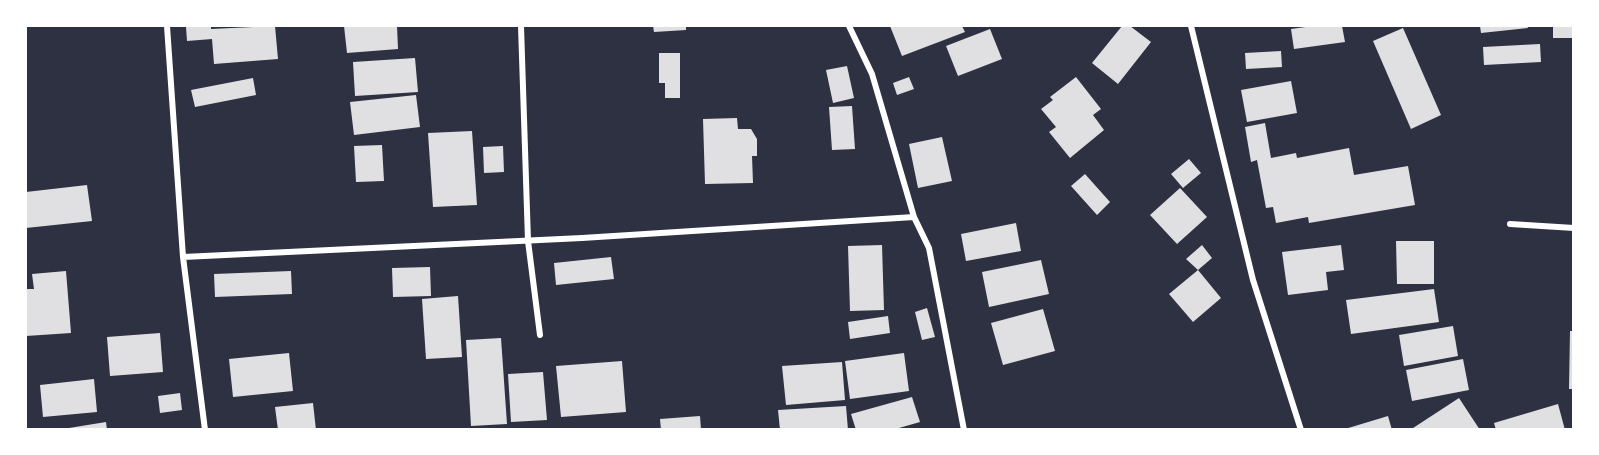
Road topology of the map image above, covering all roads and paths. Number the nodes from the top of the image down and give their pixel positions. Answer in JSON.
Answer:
{"nodes":[{"id":1,"x":166,"y":26,"type":"edge"},
{"id":2,"x":521,"y":26,"type":"edge"},
{"id":3,"x":849,"y":26,"type":"edge"},
{"id":4,"x":1191,"y":26,"type":"edge"},
{"id":5,"x":914,"y":217,"type":"junction"},
{"id":6,"x":1510,"y":224,"type":"dead end"},
{"id":7,"x":1574,"y":228,"type":"edge"},
{"id":8,"x":528,"y":241,"type":"junction"},
{"id":9,"x":183,"y":257,"type":"junction"},
{"id":10,"x":540,"y":335,"type":"dead end"},
{"id":11,"x":204,"y":429,"type":"edge"},
{"id":12,"x":964,"y":429,"type":"edge"},
{"id":13,"x":1302,"y":429,"type":"edge"}],
"edges":[{"from":1,"to":9,"type":"street"},
{"from":2,"to":8,"type":"street"},
{"from":3,"to":5,"type":"street"},
{"from":4,"to":13,"type":"street"},
{"from":5,"to":8,"type":"street"},
{"from":5,"to":12,"type":"street"},
{"from":6,"to":7,"type":"street"},
{"from":8,"to":9,"type":"street"},
{"from":8,"to":10,"type":"street"},
{"from":9,"to":11,"type":"street"}]}
